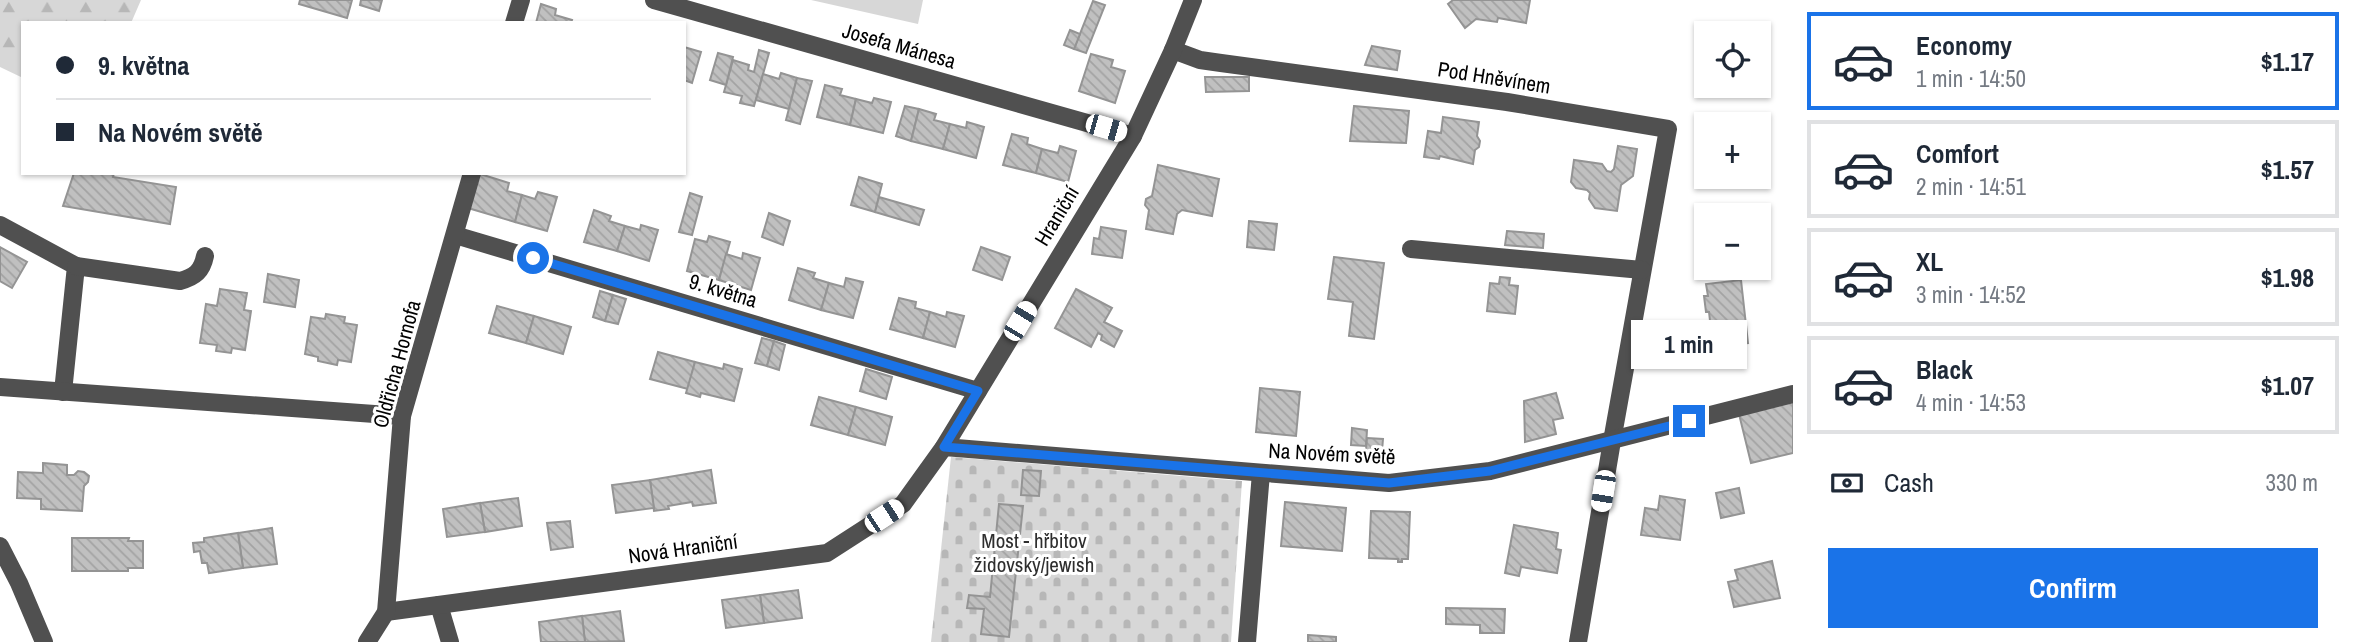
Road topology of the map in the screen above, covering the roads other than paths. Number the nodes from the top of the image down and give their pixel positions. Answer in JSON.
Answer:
{"nodes":[{"id":1,"x":521,"y":0,"type":"edge"},
{"id":2,"x":653,"y":0,"type":"edge"},
{"id":3,"x":1193,"y":0,"type":"edge"},
{"id":4,"x":515,"y":21,"type":"edge"},
{"id":5,"x":1172,"y":50,"type":"junction"},
{"id":6,"x":1133,"y":136,"type":"junction"},
{"id":7,"x":471,"y":175,"type":"edge"},
{"id":8,"x":0,"y":225,"type":"edge"},
{"id":9,"x":455,"y":235,"type":"junction"},
{"id":10,"x":1411,"y":249,"type":"dead end"},
{"id":11,"x":205,"y":256,"type":"dead end"},
{"id":12,"x":76,"y":266,"type":"junction"},
{"id":13,"x":1642,"y":270,"type":"junction"},
{"id":14,"x":0,"y":387,"type":"edge"},
{"id":15,"x":978,"y":391,"type":"junction"},
{"id":16,"x":63,"y":392,"type":"junction"},
{"id":17,"x":1793,"y":394,"type":"edge"},
{"id":18,"x":402,"y":416,"type":"junction"},
{"id":19,"x":1612,"y":441,"type":"junction"},
{"id":20,"x":944,"y":447,"type":"junction"},
{"id":21,"x":1261,"y":473,"type":"junction"},
{"id":22,"x":0,"y":546,"type":"edge"},
{"id":23,"x":439,"y":605,"type":"junction"},
{"id":24,"x":386,"y":612,"type":"junction"},
{"id":25,"x":44,"y":642,"type":"edge"},
{"id":26,"x":367,"y":642,"type":"edge"},
{"id":27,"x":450,"y":642,"type":"edge"},
{"id":28,"x":1247,"y":642,"type":"edge"},
{"id":29,"x":1578,"y":642,"type":"edge"}],
"edges":[{"from":1,"to":4,"type":"street"},
{"from":2,"to":6,"type":"street","name":"Josefa Mánesa"},
{"from":3,"to":5,"type":"street","name":"Hraniční"},
{"from":5,"to":6,"type":"street","name":"Hraniční"},
{"from":5,"to":13,"type":"street","name":"Pod Hněvínem"},
{"from":6,"to":15,"type":"street","name":"Hraniční"},
{"from":7,"to":9,"type":"street","name":"Oldřicha Hornofa"},
{"from":8,"to":12,"type":"street"},
{"from":9,"to":15,"type":"street","name":"9. května"},
{"from":9,"to":18,"type":"street","name":"Oldřicha Hornofa"},
{"from":10,"to":13,"type":"street"},
{"from":11,"to":12,"type":"street"},
{"from":12,"to":16,"type":"street"},
{"from":13,"to":19,"type":"street","name":"Pod Hněvínem"},
{"from":14,"to":16,"type":"street"},
{"from":15,"to":20,"type":"street","name":"Hraniční"},
{"from":16,"to":18,"type":"street"},
{"from":17,"to":19,"type":"street","name":"Na Novém světě"},
{"from":18,"to":24,"type":"street","name":"Oldřicha Hornofa"},
{"from":19,"to":21,"type":"street","name":"Na Novém světě"},
{"from":19,"to":29,"type":"street","name":"Pod Hněvínem"},
{"from":20,"to":21,"type":"street","name":"Na Novém světě"},
{"from":20,"to":23,"type":"street","name":"Nová Hraniční"},
{"from":21,"to":28,"type":"street"},
{"from":22,"to":25,"type":"street"},
{"from":23,"to":24,"type":"street","name":"Nová Hraniční"},
{"from":23,"to":27,"type":"street"},
{"from":24,"to":26,"type":"street"}]}
